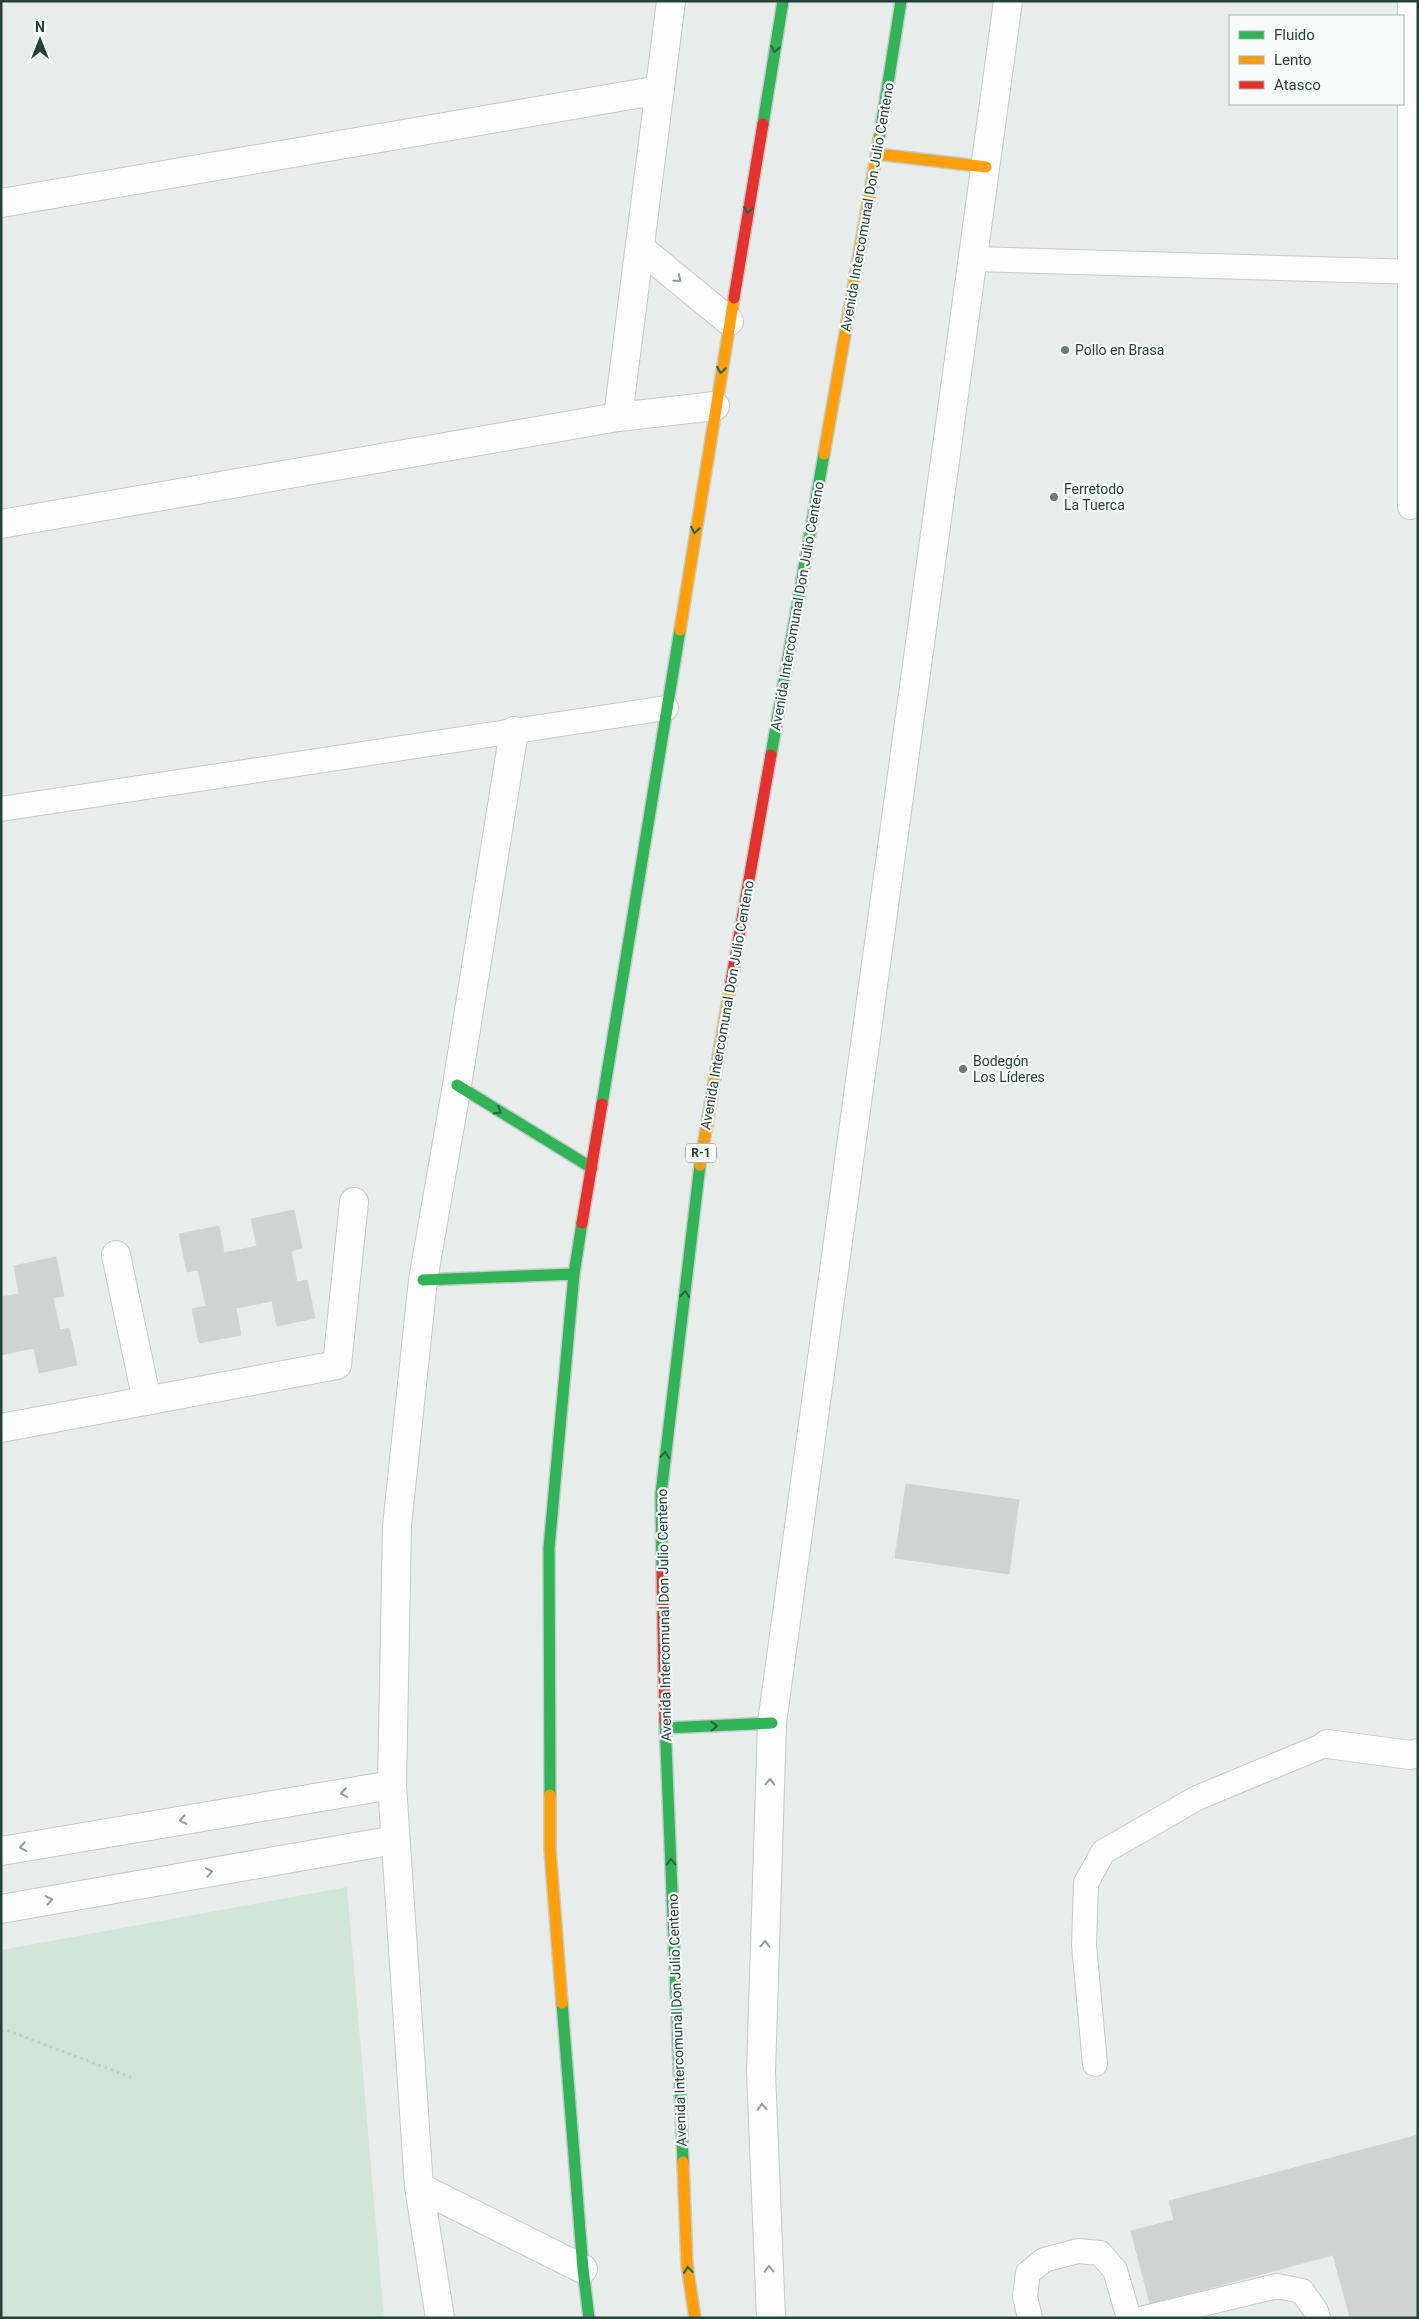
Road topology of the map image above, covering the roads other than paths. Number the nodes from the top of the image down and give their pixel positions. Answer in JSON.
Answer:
{"nodes":[{"id":1,"x":671,"y":1,"type":"edge"},
{"id":2,"x":783,"y":1,"type":"edge"},
{"id":3,"x":901,"y":1,"type":"edge"},
{"id":4,"x":1008,"y":1,"type":"edge"},
{"id":5,"x":1410,"y":1,"type":"edge"},
{"id":6,"x":660,"y":90,"type":"junction"},
{"id":7,"x":877,"y":154,"type":"junction"},
{"id":8,"x":986,"y":167,"type":"junction"},
{"id":9,"x":1,"y":203,"type":"edge"},
{"id":10,"x":640,"y":248,"type":"junction"},
{"id":11,"x":974,"y":259,"type":"junction"},
{"id":12,"x":1414,"y":272,"type":"edge"},
{"id":13,"x":729,"y":320,"type":"junction"},
{"id":14,"x":715,"y":406,"type":"junction"},
{"id":15,"x":618,"y":417,"type":"junction"},
{"id":16,"x":1410,"y":507,"type":"dead end"},
{"id":17,"x":1,"y":524,"type":"edge"},
{"id":18,"x":666,"y":708,"type":"junction"},
{"id":19,"x":514,"y":731,"type":"junction"},
{"id":20,"x":1,"y":809,"type":"edge"},
{"id":21,"x":457,"y":1085,"type":"junction"},
{"id":22,"x":592,"y":1168,"type":"junction"},
{"id":23,"x":354,"y":1202,"type":"dead end"},
{"id":24,"x":116,"y":1255,"type":"dead end"},
{"id":25,"x":574,"y":1274,"type":"junction"},
{"id":26,"x":423,"y":1280,"type":"junction"},
{"id":27,"x":147,"y":1401,"type":"junction"},
{"id":28,"x":1,"y":1428,"type":"edge"},
{"id":29,"x":772,"y":1723,"type":"junction"},
{"id":30,"x":665,"y":1728,"type":"junction"},
{"id":31,"x":1327,"y":1744,"type":"joint"},
{"id":32,"x":1418,"y":1753,"type":"edge"},
{"id":33,"x":392,"y":1785,"type":"junction"},
{"id":34,"x":395,"y":1840,"type":"junction"},
{"id":35,"x":1,"y":1851,"type":"edge"},
{"id":36,"x":1,"y":1909,"type":"edge"},
{"id":37,"x":1095,"y":2064,"type":"dead end"},
{"id":38,"x":419,"y":2187,"type":"junction"},
{"id":39,"x":583,"y":2269,"type":"junction"},
{"id":40,"x":440,"y":2318,"type":"edge"},
{"id":41,"x":589,"y":2318,"type":"edge"},
{"id":42,"x":695,"y":2318,"type":"edge"},
{"id":43,"x":770,"y":2318,"type":"edge"},
{"id":44,"x":1030,"y":2318,"type":"edge"},
{"id":45,"x":1129,"y":2318,"type":"edge"},
{"id":46,"x":1145,"y":2318,"type":"edge"},
{"id":47,"x":1318,"y":2318,"type":"edge"}],
"edges":[{"from":1,"to":6,"type":"street"},
{"from":2,"to":13,"type":"main road","one_way":true},
{"from":3,"to":7,"type":"main road","name":"Avenida Intercomunal Don Julio Centeno","number":"R-1"},
{"from":4,"to":8,"type":"street"},
{"from":5,"to":12,"type":"lane"},
{"from":6,"to":9,"type":"street"},
{"from":6,"to":10,"type":"street"},
{"from":7,"to":8,"type":"main road"},
{"from":30,"to":7,"type":"main road","name":"Avenida Intercomunal Don Julio Centeno","number":"R-1","one_way":true},
{"from":8,"to":11,"type":"street"},
{"from":10,"to":13,"type":"street","one_way":true},
{"from":10,"to":15,"type":"street"},
{"from":11,"to":12,"type":"lane"},
{"from":11,"to":29,"type":"street"},
{"from":12,"to":16,"type":"lane"},
{"from":13,"to":14,"type":"main road","one_way":true},
{"from":14,"to":15,"type":"street"},
{"from":14,"to":18,"type":"main road","one_way":true},
{"from":15,"to":17,"type":"street"},
{"from":18,"to":19,"type":"lane"},
{"from":18,"to":22,"type":"main road"},
{"from":19,"to":20,"type":"lane"},
{"from":19,"to":21,"type":"street"},
{"from":21,"to":22,"type":"main road","one_way":true},
{"from":21,"to":26,"type":"street"},
{"from":22,"to":25,"type":"main road"},
{"from":23,"to":27,"type":"street"},
{"from":24,"to":27,"type":"street"},
{"from":25,"to":26,"type":"main road"},
{"from":25,"to":39,"type":"main road"},
{"from":26,"to":33,"type":"street"},
{"from":27,"to":28,"type":"street"},
{"from":30,"to":29,"type":"main road","one_way":true},
{"from":43,"to":29,"type":"street","one_way":true},
{"from":42,"to":30,"type":"main road","name":"Avenida Intercomunal Don Julio Centeno","number":"R-1","one_way":true},
{"from":31,"to":32,"type":"street"},
{"from":31,"to":37,"type":"lane"},
{"from":33,"to":34,"type":"street"},
{"from":33,"to":35,"type":"street","one_way":true},
{"from":36,"to":34,"type":"street","one_way":true},
{"from":34,"to":38,"type":"street"},
{"from":38,"to":39,"type":"street"},
{"from":38,"to":40,"type":"street"},
{"from":39,"to":41,"type":"main road"},
{"from":44,"to":45,"type":"lane"},
{"from":46,"to":47,"type":"lane"}]}
